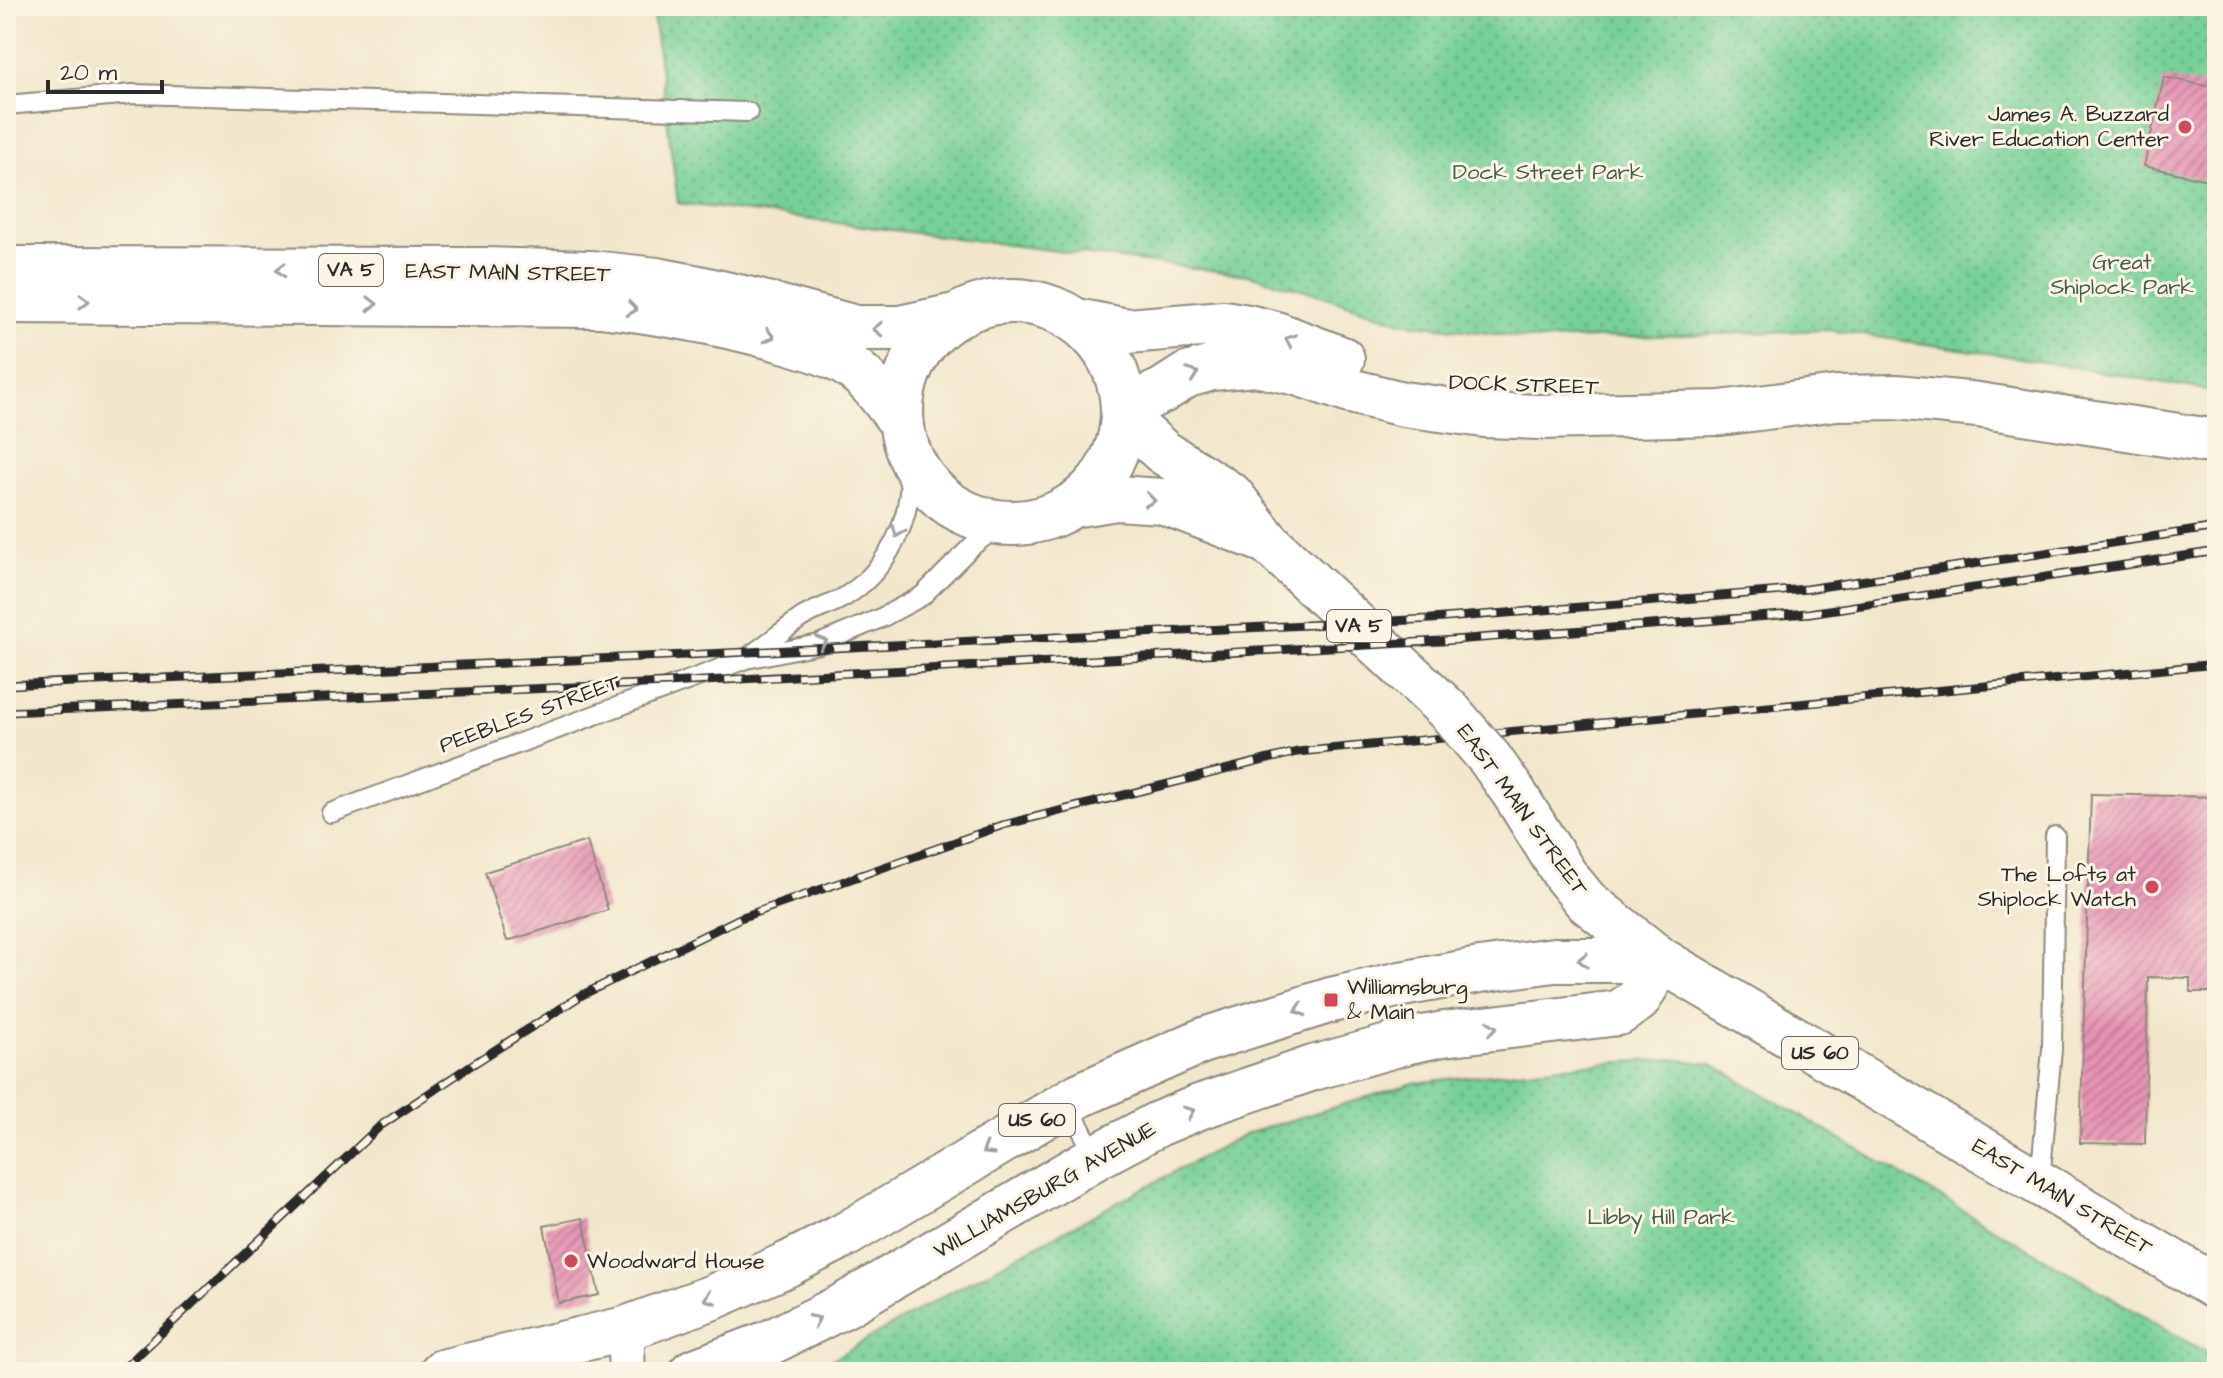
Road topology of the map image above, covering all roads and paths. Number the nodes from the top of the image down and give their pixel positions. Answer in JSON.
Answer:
{"nodes":[{"id":1,"x":6,"y":105,"type":"edge"},
{"id":2,"x":748,"y":112,"type":"dead end"},
{"id":3,"x":6,"y":269,"type":"edge"},
{"id":4,"x":6,"y":301,"type":"edge"},
{"id":5,"x":955,"y":316,"type":"junction"},
{"id":6,"x":1077,"y":321,"type":"junction"},
{"id":7,"x":1837,"y":398,"type":"junction"},
{"id":8,"x":1123,"y":412,"type":"junction"},
{"id":9,"x":905,"y":439,"type":"junction"},
{"id":10,"x":2217,"y":442,"type":"edge"},
{"id":11,"x":1072,"y":505,"type":"junction"},
{"id":12,"x":1002,"y":523,"type":"junction"},
{"id":13,"x":1267,"y":541,"type":"junction"},
{"id":14,"x":746,"y":659,"type":"junction"},
{"id":15,"x":331,"y":813,"type":"dead end"},
{"id":16,"x":2055,"y":836,"type":"dead end"},
{"id":17,"x":1661,"y":960,"type":"junction"},
{"id":18,"x":1067,"y":1103,"type":"junction"},
{"id":19,"x":1096,"y":1157,"type":"junction"},
{"id":20,"x":2039,"y":1184,"type":"junction"},
{"id":21,"x":2217,"y":1288,"type":"edge"},
{"id":22,"x":625,"y":1329,"type":"junction"},
{"id":23,"x":442,"y":1372,"type":"edge"},
{"id":24,"x":627,"y":1372,"type":"edge"},
{"id":25,"x":692,"y":1372,"type":"edge"}],
"edges":[{"from":1,"to":2,"type":"lane"},
{"from":5,"to":3,"type":"main road","name":"EAST MAIN STREET","number":"VA 5","one_way":true},
{"from":4,"to":9,"type":"main road","name":"EAST MAIN STREET","number":"VA 5","one_way":true},
{"from":5,"to":6,"type":"main road","number":"VA 5"},
{"from":5,"to":9,"type":"main road"},
{"from":7,"to":6,"type":"main road","name":"DOCK STREET","one_way":true},
{"from":6,"to":8,"type":"main road","number":"VA 5"},
{"from":8,"to":7,"type":"main road","name":"DOCK STREET","one_way":true},
{"from":7,"to":10,"type":"main road","name":"DOCK STREET"},
{"from":8,"to":11,"type":"main road"},
{"from":8,"to":13,"type":"main road","name":"EAST MAIN STREET","number":"VA 5"},
{"from":9,"to":12,"type":"main road","number":"VA 5"},
{"from":9,"to":14,"type":"lane","name":"PEEBLES STREET","one_way":true},
{"from":11,"to":12,"type":"main road","number":"VA 5"},
{"from":11,"to":13,"type":"main road","name":"EAST MAIN STREET","number":"VA 5","one_way":true},
{"from":14,"to":12,"type":"lane","name":"PEEBLES STREET","one_way":true},
{"from":13,"to":17,"type":"main road","name":"EAST MAIN STREET","number":"VA 5","bridge":true},
{"from":14,"to":15,"type":"lane","name":"PEEBLES STREET"},
{"from":16,"to":20,"type":"lane"},
{"from":17,"to":18,"type":"main road","number":"US 60","one_way":true},
{"from":19,"to":17,"type":"main road","name":"WILLIAMSBURG AVENUE","number":"US 60","one_way":true},
{"from":17,"to":20,"type":"main road","name":"EAST MAIN STREET","number":"US 60"},
{"from":18,"to":19,"type":"lane"},
{"from":18,"to":22,"type":"main road","number":"US 60","one_way":true},
{"from":25,"to":19,"type":"main road","name":"WILLIAMSBURG AVENUE","number":"US 60","one_way":true},
{"from":20,"to":21,"type":"main road","name":"EAST MAIN STREET","number":"US 60"},
{"from":22,"to":23,"type":"main road","number":"US 60"},
{"from":22,"to":24,"type":"street"}]}
